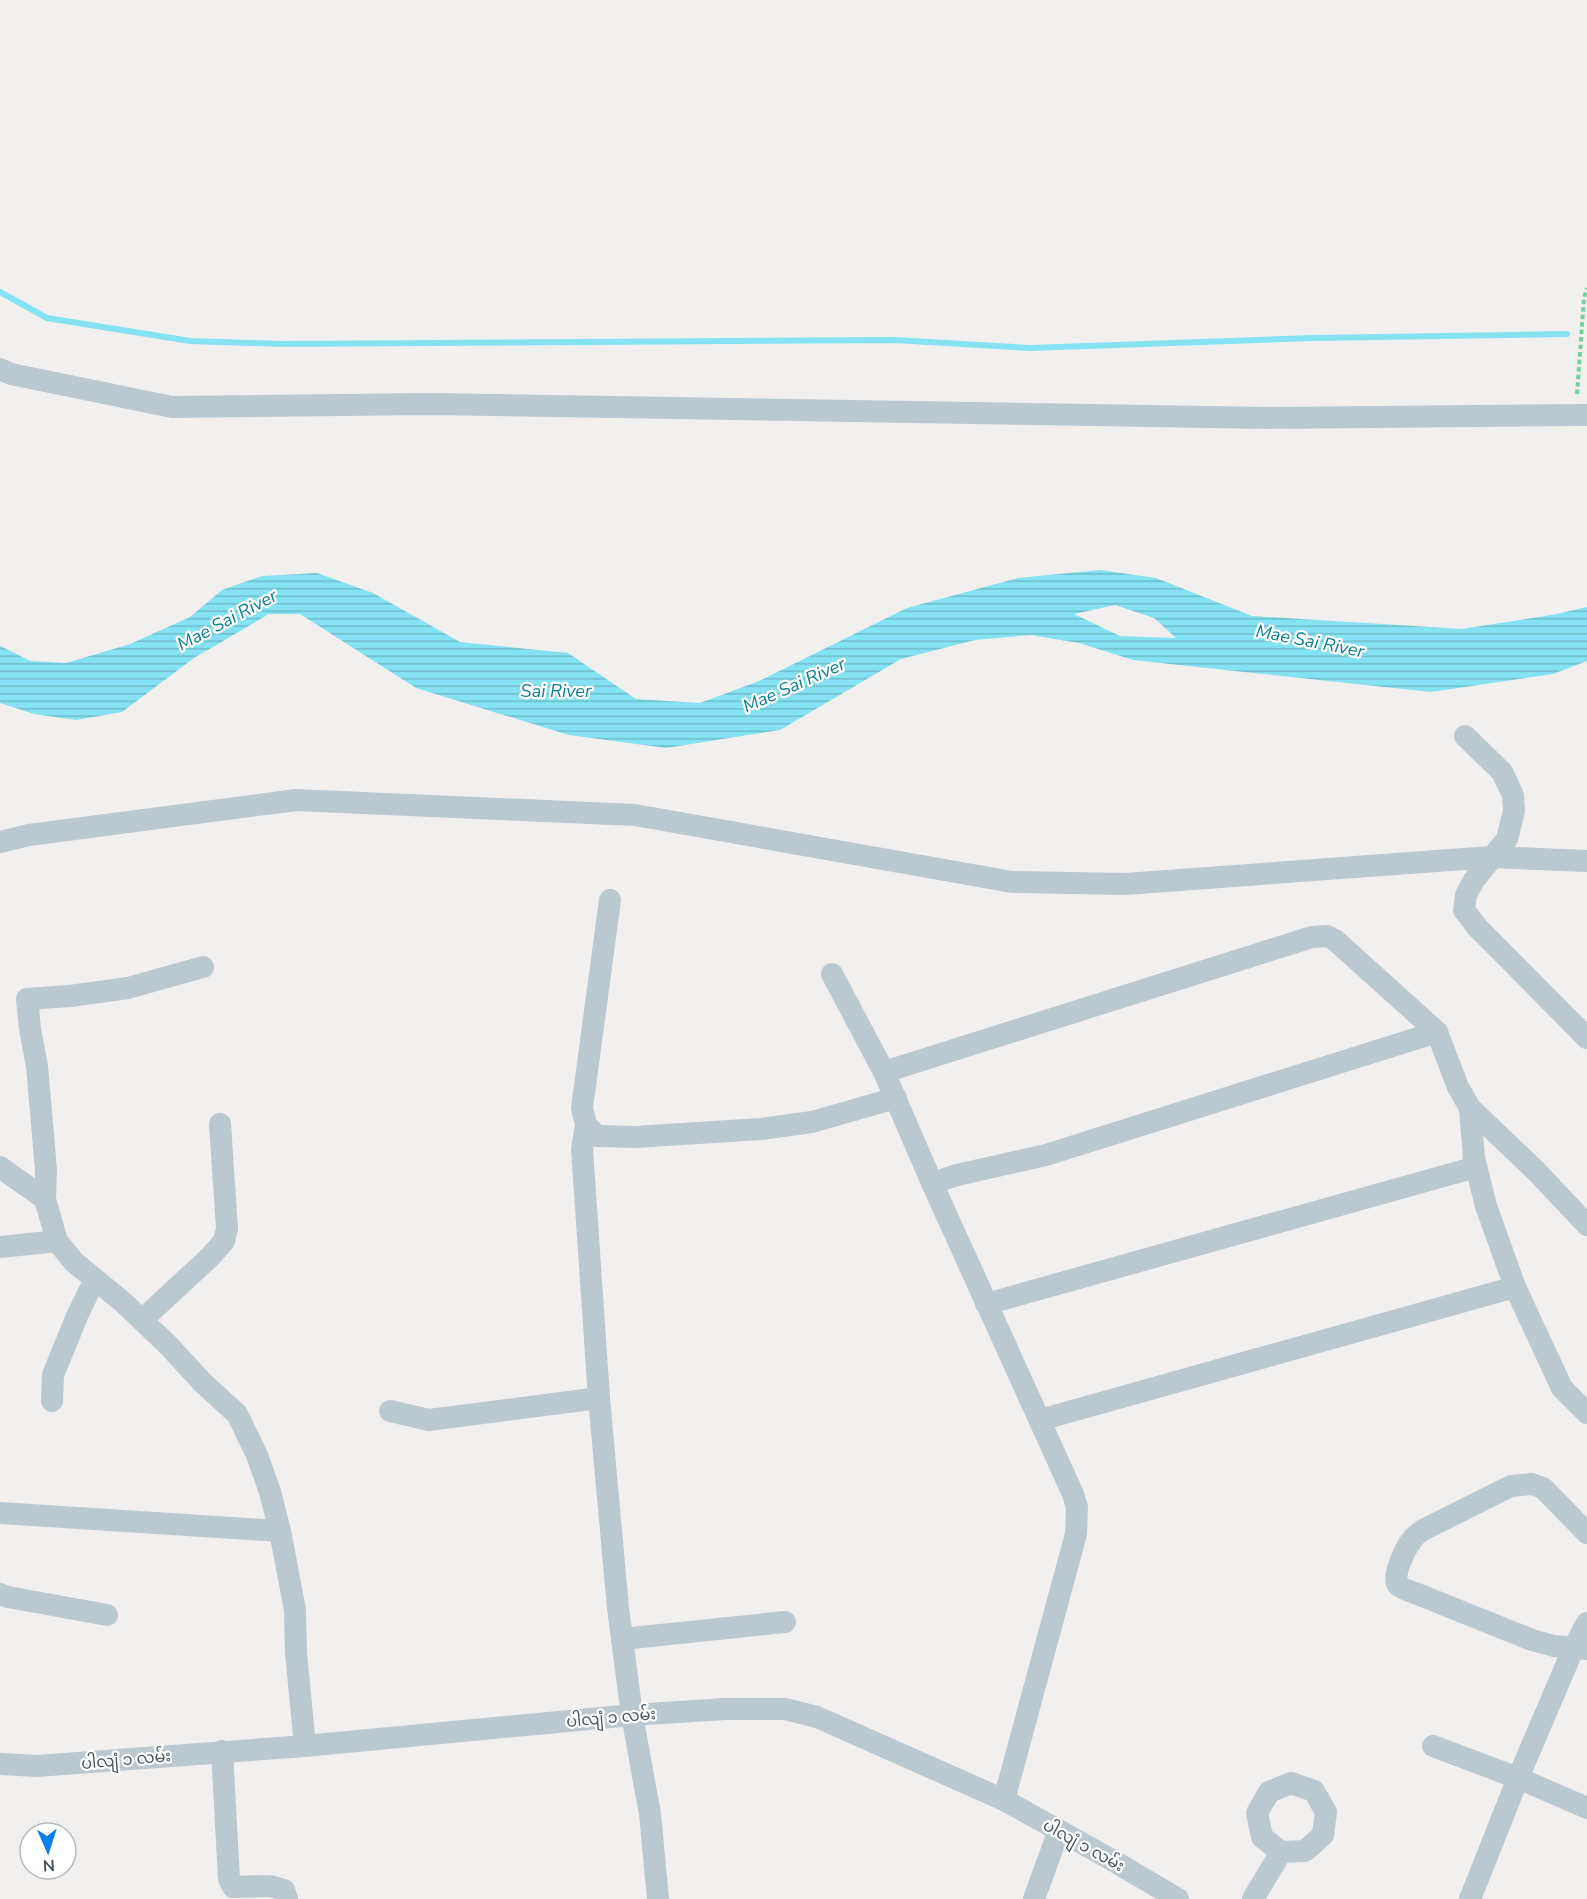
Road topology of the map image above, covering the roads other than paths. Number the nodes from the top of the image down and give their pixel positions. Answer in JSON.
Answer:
{"nodes":[{"id":1,"x":0,"y":369,"type":"edge"},
{"id":2,"x":1582,"y":415,"type":"edge"},
{"id":3,"x":1466,"y":736,"type":"dead end"},
{"id":4,"x":0,"y":842,"type":"edge"},
{"id":5,"x":1491,"y":857,"type":"junction"},
{"id":6,"x":1587,"y":861,"type":"edge"},
{"id":7,"x":610,"y":900,"type":"dead end"},
{"id":8,"x":203,"y":967,"type":"dead end"},
{"id":9,"x":832,"y":974,"type":"dead end"},
{"id":10,"x":1437,"y":1032,"type":"junction"},
{"id":11,"x":1587,"y":1038,"type":"edge"},
{"id":12,"x":884,"y":1072,"type":"junction"},
{"id":13,"x":896,"y":1098,"type":"junction"},
{"id":14,"x":1470,"y":1108,"type":"junction"},
{"id":15,"x":220,"y":1124,"type":"dead end"},
{"id":16,"x":586,"y":1125,"type":"junction"},
{"id":17,"x":0,"y":1167,"type":"edge"},
{"id":18,"x":1476,"y":1167,"type":"junction"},
{"id":19,"x":932,"y":1183,"type":"junction"},
{"id":20,"x":45,"y":1199,"type":"junction"},
{"id":21,"x":1587,"y":1225,"type":"edge"},
{"id":22,"x":57,"y":1240,"type":"junction"},
{"id":23,"x":0,"y":1247,"type":"edge"},
{"id":24,"x":95,"y":1279,"type":"junction"},
{"id":25,"x":1515,"y":1287,"type":"junction"},
{"id":26,"x":986,"y":1304,"type":"junction"},
{"id":27,"x":142,"y":1320,"type":"junction"},
{"id":28,"x":599,"y":1398,"type":"junction"},
{"id":29,"x":51,"y":1401,"type":"dead end"},
{"id":30,"x":390,"y":1411,"type":"dead end"},
{"id":31,"x":1587,"y":1413,"type":"edge"},
{"id":32,"x":1040,"y":1420,"type":"junction"},
{"id":33,"x":0,"y":1513,"type":"edge"},
{"id":34,"x":280,"y":1531,"type":"junction"},
{"id":35,"x":1587,"y":1533,"type":"edge"},
{"id":36,"x":0,"y":1594,"type":"edge"},
{"id":37,"x":106,"y":1616,"type":"dead end"},
{"id":38,"x":786,"y":1622,"type":"dead end"},
{"id":39,"x":1587,"y":1623,"type":"edge"},
{"id":40,"x":622,"y":1639,"type":"junction"},
{"id":41,"x":1580,"y":1648,"type":"edge"},
{"id":42,"x":632,"y":1715,"type":"junction"},
{"id":43,"x":305,"y":1746,"type":"junction"},
{"id":44,"x":1433,"y":1746,"type":"dead end"},
{"id":45,"x":222,"y":1751,"type":"junction"},
{"id":46,"x":0,"y":1764,"type":"edge"},
{"id":47,"x":1518,"y":1778,"type":"junction"},
{"id":48,"x":1004,"y":1800,"type":"junction"},
{"id":49,"x":1587,"y":1808,"type":"edge"},
{"id":50,"x":1059,"y":1830,"type":"junction"},
{"id":51,"x":1281,"y":1852,"type":"dead end"},
{"id":52,"x":287,"y":1899,"type":"edge"},
{"id":53,"x":658,"y":1899,"type":"edge"},
{"id":54,"x":1034,"y":1899,"type":"edge"},
{"id":55,"x":1178,"y":1899,"type":"edge"},
{"id":56,"x":1253,"y":1899,"type":"edge"},
{"id":57,"x":1470,"y":1899,"type":"edge"}],
"edges":[{"from":1,"to":2,"type":"street"},
{"from":3,"to":5,"type":"street"},
{"from":4,"to":5,"type":"street"},
{"from":5,"to":6,"type":"street"},
{"from":5,"to":11,"type":"street"},
{"from":7,"to":16,"type":"street"},
{"from":8,"to":20,"type":"street"},
{"from":9,"to":12,"type":"street"},
{"from":10,"to":12,"type":"street"},
{"from":10,"to":14,"type":"street"},
{"from":10,"to":19,"type":"street"},
{"from":12,"to":13,"type":"street"},
{"from":13,"to":16,"type":"street"},
{"from":13,"to":19,"type":"street"},
{"from":14,"to":18,"type":"street"},
{"from":14,"to":21,"type":"street"},
{"from":15,"to":27,"type":"street"},
{"from":16,"to":28,"type":"street"},
{"from":17,"to":20,"type":"street"},
{"from":18,"to":25,"type":"street"},
{"from":18,"to":26,"type":"street"},
{"from":19,"to":26,"type":"street"},
{"from":20,"to":22,"type":"street"},
{"from":22,"to":23,"type":"street"},
{"from":22,"to":24,"type":"street"},
{"from":24,"to":27,"type":"street"},
{"from":24,"to":29,"type":"street"},
{"from":25,"to":31,"type":"street"},
{"from":25,"to":32,"type":"street"},
{"from":26,"to":32,"type":"street"},
{"from":27,"to":34,"type":"street"},
{"from":28,"to":30,"type":"street"},
{"from":28,"to":40,"type":"street"},
{"from":32,"to":48,"type":"street"},
{"from":33,"to":34,"type":"street"},
{"from":34,"to":43,"type":"street"},
{"from":35,"to":41,"type":"street"},
{"from":36,"to":37,"type":"street"},
{"from":38,"to":40,"type":"street"},
{"from":39,"to":41,"type":"street"},
{"from":40,"to":42,"type":"street"},
{"from":41,"to":47,"type":"street"},
{"from":42,"to":43,"type":"street","name":"ပါလျံ ၁ လမ်း"},
{"from":42,"to":48,"type":"street","name":"ပါလျံ ၁ လမ်း"},
{"from":42,"to":53,"type":"street"},
{"from":43,"to":45,"type":"street","name":"ပါလျံ ၁ လမ်း"},
{"from":44,"to":47,"type":"street"},
{"from":45,"to":46,"type":"street","name":"ပါလျံ ၁ လမ်း"},
{"from":45,"to":52,"type":"street"},
{"from":47,"to":49,"type":"street"},
{"from":47,"to":57,"type":"street"},
{"from":48,"to":50,"type":"street","name":"ပါလျံ ၁ လမ်း"},
{"from":50,"to":54,"type":"street"},
{"from":50,"to":55,"type":"street","name":"ပါလျံ ၁ လမ်း"},
{"from":51,"to":56,"type":"street"}]}
